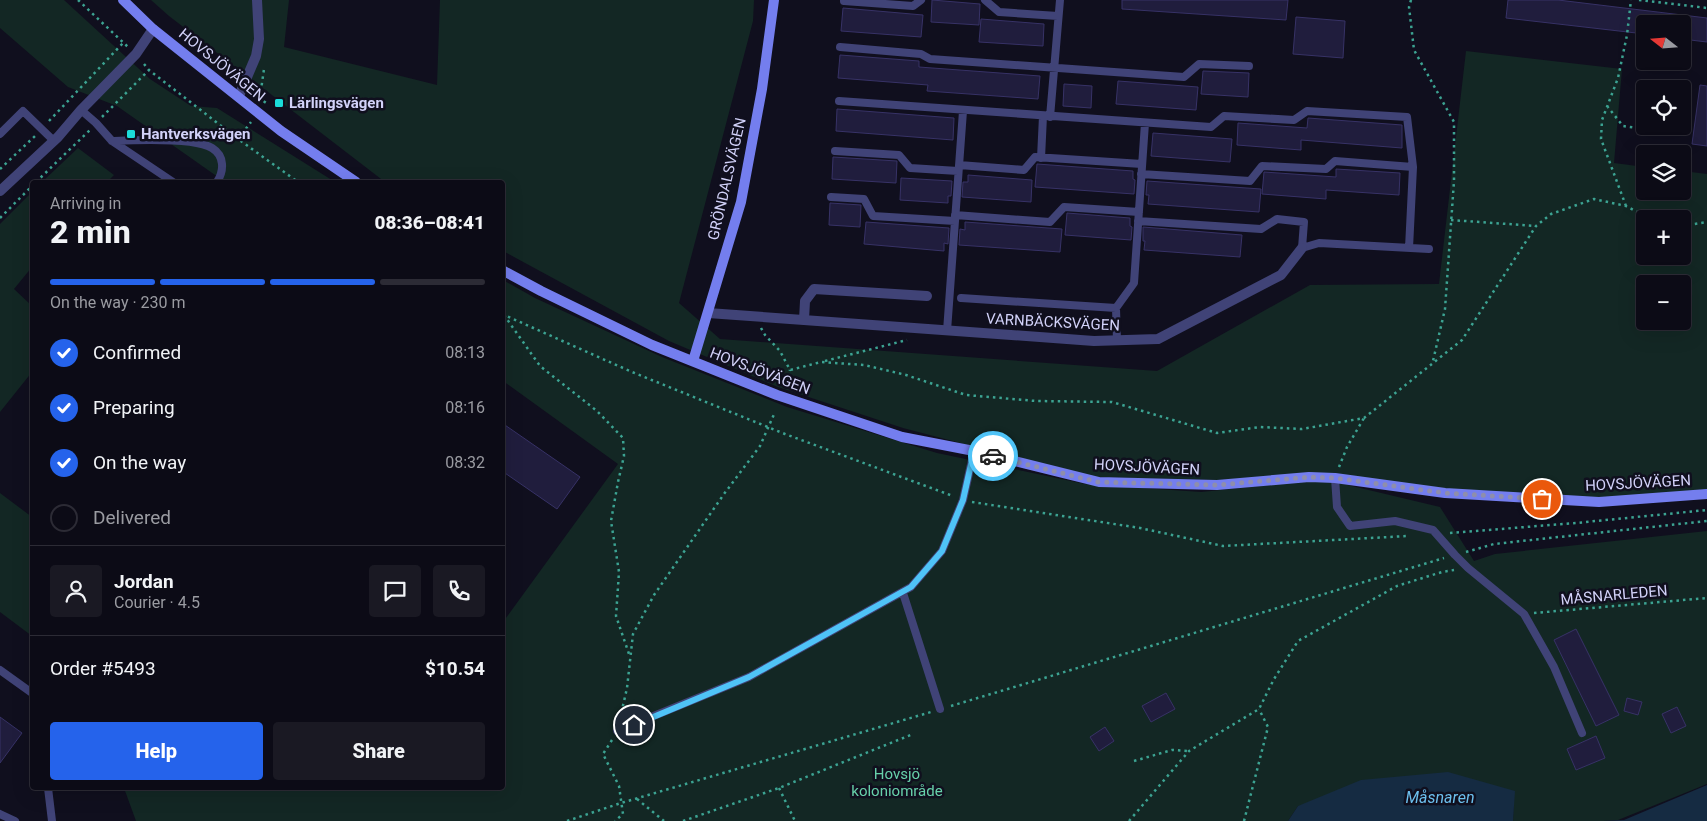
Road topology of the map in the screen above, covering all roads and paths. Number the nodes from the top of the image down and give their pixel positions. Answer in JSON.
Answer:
{"nodes":[{"id":1,"x":78,"y":0,"type":"edge"},
{"id":2,"x":123,"y":0,"type":"edge"},
{"id":3,"x":257,"y":0,"type":"edge"},
{"id":4,"x":774,"y":0,"type":"edge"},
{"id":5,"x":921,"y":0,"type":"edge"},
{"id":6,"x":985,"y":0,"type":"edge"},
{"id":7,"x":1060,"y":0,"type":"edge"},
{"id":8,"x":1411,"y":0,"type":"edge"},
{"id":9,"x":1631,"y":0,"type":"edge"},
{"id":10,"x":1639,"y":0,"type":"edge"},
{"id":11,"x":844,"y":1,"type":"dead end"},
{"id":12,"x":1707,"y":8,"type":"edge"},
{"id":13,"x":1058,"y":16,"type":"junction"},
{"id":14,"x":153,"y":29,"type":"junction"},
{"id":15,"x":123,"y":43,"type":"junction"},
{"id":16,"x":840,"y":47,"type":"dead end"},
{"id":17,"x":136,"y":54,"type":"junction"},
{"id":18,"x":1249,"y":66,"type":"dead end"},
{"id":19,"x":1054,"y":68,"type":"junction"},
{"id":20,"x":148,"y":70,"type":"dead end"},
{"id":21,"x":239,"y":96,"type":"junction"},
{"id":22,"x":839,"y":102,"type":"dead end"},
{"id":23,"x":1607,"y":106,"type":"junction"},
{"id":24,"x":81,"y":110,"type":"junction"},
{"id":25,"x":962,"y":110,"type":"junction"},
{"id":26,"x":1046,"y":116,"type":"junction"},
{"id":27,"x":1145,"y":123,"type":"junction"},
{"id":28,"x":1636,"y":128,"type":"edge"},
{"id":29,"x":42,"y":130,"type":"junction"},
{"id":30,"x":0,"y":134,"type":"edge"},
{"id":31,"x":54,"y":141,"type":"junction"},
{"id":32,"x":112,"y":141,"type":"junction"},
{"id":33,"x":835,"y":151,"type":"dead end"},
{"id":34,"x":1041,"y":158,"type":"junction"},
{"id":35,"x":1142,"y":164,"type":"junction"},
{"id":36,"x":1413,"y":167,"type":"junction"},
{"id":37,"x":959,"y":168,"type":"junction"},
{"id":38,"x":0,"y":170,"type":"edge"},
{"id":39,"x":1141,"y":174,"type":"junction"},
{"id":40,"x":170,"y":180,"type":"edge"},
{"id":41,"x":218,"y":180,"type":"edge"},
{"id":42,"x":295,"y":180,"type":"edge"},
{"id":43,"x":353,"y":180,"type":"edge"},
{"id":44,"x":30,"y":188,"type":"edge"},
{"id":45,"x":0,"y":191,"type":"edge"},
{"id":46,"x":831,"y":196,"type":"dead end"},
{"id":47,"x":1626,"y":206,"type":"junction"},
{"id":48,"x":1636,"y":211,"type":"edge"},
{"id":49,"x":1139,"y":212,"type":"junction"},
{"id":50,"x":0,"y":218,"type":"edge"},
{"id":51,"x":955,"y":218,"type":"junction"},
{"id":52,"x":1451,"y":220,"type":"junction"},
{"id":53,"x":1138,"y":221,"type":"junction"},
{"id":54,"x":1707,"y":222,"type":"edge"},
{"id":55,"x":1691,"y":225,"type":"edge"},
{"id":56,"x":1536,"y":226,"type":"junction"},
{"id":57,"x":1302,"y":248,"type":"junction"},
{"id":58,"x":1409,"y":248,"type":"junction"},
{"id":59,"x":1430,"y":249,"type":"dead end"},
{"id":60,"x":505,"y":272,"type":"edge"},
{"id":61,"x":927,"y":296,"type":"dead end"},
{"id":62,"x":960,"y":298,"type":"dead end"},
{"id":63,"x":1116,"y":308,"type":"junction"},
{"id":64,"x":708,"y":313,"type":"junction"},
{"id":65,"x":754,"y":316,"type":"junction"},
{"id":66,"x":505,"y":317,"type":"edge"},
{"id":67,"x":804,"y":320,"type":"junction"},
{"id":68,"x":947,"y":330,"type":"junction"},
{"id":69,"x":908,"y":340,"type":"dead end"},
{"id":70,"x":1117,"y":341,"type":"junction"},
{"id":71,"x":693,"y":361,"type":"junction"},
{"id":72,"x":821,"y":362,"type":"junction"},
{"id":73,"x":1432,"y":363,"type":"junction"},
{"id":74,"x":790,"y":370,"type":"junction"},
{"id":75,"x":785,"y":383,"type":"dead end"},
{"id":76,"x":775,"y":412,"type":"dead end"},
{"id":77,"x":1364,"y":418,"type":"junction"},
{"id":78,"x":974,"y":451,"type":"junction"},
{"id":79,"x":1335,"y":478,"type":"junction"},
{"id":80,"x":1707,"y":494,"type":"edge"},
{"id":81,"x":1707,"y":521,"type":"edge"},
{"id":82,"x":1455,"y":555,"type":"junction"},
{"id":83,"x":1468,"y":568,"type":"junction"},
{"id":84,"x":903,"y":593,"type":"junction"},
{"id":85,"x":1707,"y":598,"type":"edge"},
{"id":86,"x":1524,"y":614,"type":"junction"},
{"id":87,"x":630,"y":655,"type":"junction"},
{"id":88,"x":0,"y":670,"type":"edge"},
{"id":89,"x":30,"y":692,"type":"edge"},
{"id":90,"x":940,"y":709,"type":"junction"},
{"id":91,"x":1259,"y":709,"type":"junction"},
{"id":92,"x":617,"y":732,"type":"junction"},
{"id":93,"x":1582,"y":733,"type":"dead end"},
{"id":94,"x":913,"y":734,"type":"dead end"},
{"id":95,"x":1189,"y":751,"type":"junction"},
{"id":96,"x":1134,"y":761,"type":"dead end"},
{"id":97,"x":778,"y":788,"type":"junction"},
{"id":98,"x":48,"y":790,"type":"edge"},
{"id":99,"x":637,"y":799,"type":"junction"},
{"id":100,"x":622,"y":803,"type":"junction"},
{"id":101,"x":0,"y":814,"type":"edge"},
{"id":102,"x":15,"y":821,"type":"edge"},
{"id":103,"x":52,"y":821,"type":"edge"},
{"id":104,"x":567,"y":821,"type":"edge"},
{"id":105,"x":615,"y":821,"type":"edge"},
{"id":106,"x":664,"y":821,"type":"edge"},
{"id":107,"x":683,"y":821,"type":"edge"},
{"id":108,"x":794,"y":821,"type":"edge"},
{"id":109,"x":1129,"y":821,"type":"edge"},
{"id":110,"x":1244,"y":821,"type":"edge"}],
"edges":[{"from":1,"to":15,"type":"path"},
{"from":2,"to":14,"type":"street","name":"HOVSJÖVÄGEN"},
{"from":3,"to":21,"type":"street"},
{"from":4,"to":64,"type":"street","name":"GRÖNDALSVÄGEN"},
{"from":5,"to":11,"type":"lane"},
{"from":6,"to":13,"type":"lane"},
{"from":7,"to":13,"type":"lane"},
{"from":8,"to":52,"type":"path"},
{"from":9,"to":23,"type":"path"},
{"from":10,"to":12,"type":"path"},
{"from":13,"to":19,"type":"lane"},
{"from":14,"to":17,"type":"street"},
{"from":14,"to":21,"type":"street","name":"HOVSJÖVÄGEN"},
{"from":15,"to":17,"type":"path"},
{"from":15,"to":29,"type":"path"},
{"from":16,"to":19,"type":"lane"},
{"from":17,"to":24,"type":"street"},
{"from":18,"to":19,"type":"lane"},
{"from":19,"to":26,"type":"lane"},
{"from":20,"to":42,"type":"path"},
{"from":21,"to":43,"type":"street","name":"HOVSJÖVÄGEN"},
{"from":22,"to":25,"type":"lane"},
{"from":23,"to":28,"type":"path"},
{"from":23,"to":47,"type":"path"},
{"from":24,"to":31,"type":"street"},
{"from":24,"to":32,"type":"lane"},
{"from":25,"to":26,"type":"lane"},
{"from":25,"to":37,"type":"lane"},
{"from":26,"to":27,"type":"lane"},
{"from":26,"to":34,"type":"lane"},
{"from":27,"to":35,"type":"lane"},
{"from":27,"to":36,"type":"lane"},
{"from":29,"to":30,"type":"lane"},
{"from":29,"to":31,"type":"lane"},
{"from":29,"to":38,"type":"path"},
{"from":31,"to":45,"type":"street"},
{"from":32,"to":40,"type":"lane"},
{"from":32,"to":41,"type":"lane"},
{"from":33,"to":37,"type":"lane"},
{"from":34,"to":35,"type":"lane"},
{"from":34,"to":37,"type":"lane"},
{"from":35,"to":39,"type":"lane"},
{"from":36,"to":39,"type":"lane"},
{"from":36,"to":58,"type":"lane"},
{"from":37,"to":51,"type":"lane"},
{"from":39,"to":49,"type":"lane"},
{"from":44,"to":50,"type":"path"},
{"from":46,"to":51,"type":"lane"},
{"from":47,"to":48,"type":"path"},
{"from":47,"to":56,"type":"path"},
{"from":49,"to":51,"type":"lane"},
{"from":49,"to":53,"type":"lane"},
{"from":51,"to":68,"type":"lane"},
{"from":52,"to":56,"type":"path"},
{"from":52,"to":73,"type":"path"},
{"from":53,"to":57,"type":"lane"},
{"from":53,"to":63,"type":"lane"},
{"from":54,"to":55,"type":"path"},
{"from":56,"to":73,"type":"path"},
{"from":57,"to":58,"type":"lane"},
{"from":57,"to":70,"type":"street","name":"VARNBÄCKSVÄGEN"},
{"from":58,"to":59,"type":"lane"},
{"from":60,"to":71,"type":"street","name":"HOVSJÖVÄGEN"},
{"from":61,"to":67,"type":"street"},
{"from":62,"to":63,"type":"lane"},
{"from":63,"to":70,"type":"lane"},
{"from":64,"to":65,"type":"street","name":"VARNBÄCKSVÄGEN"},
{"from":64,"to":71,"type":"street","name":"GRÖNDALSVÄGEN"},
{"from":65,"to":67,"type":"street","name":"VARNBÄCKSVÄGEN"},
{"from":65,"to":74,"type":"path"},
{"from":66,"to":87,"type":"path"},
{"from":67,"to":68,"type":"street","name":"VARNBÄCKSVÄGEN"},
{"from":68,"to":70,"type":"street","name":"VARNBÄCKSVÄGEN"},
{"from":69,"to":72,"type":"path"},
{"from":71,"to":78,"type":"street","name":"HOVSJÖVÄGEN"},
{"from":72,"to":74,"type":"path"},
{"from":72,"to":77,"type":"path"},
{"from":73,"to":77,"type":"path"},
{"from":74,"to":75,"type":"path"},
{"from":76,"to":87,"type":"path"},
{"from":77,"to":79,"type":"path"},
{"from":78,"to":79,"type":"street","name":"HOVSJÖVÄGEN"},
{"from":78,"to":84,"type":"lane"},
{"from":79,"to":80,"type":"street","name":"HOVSJÖVÄGEN"},
{"from":79,"to":82,"type":"lane"},
{"from":81,"to":82,"type":"path"},
{"from":82,"to":83,"type":"lane"},
{"from":82,"to":90,"type":"path"},
{"from":83,"to":86,"type":"lane"},
{"from":83,"to":91,"type":"path"},
{"from":84,"to":90,"type":"lane"},
{"from":84,"to":92,"type":"lane"},
{"from":85,"to":86,"type":"path","name":"MÅSNARLEDEN"},
{"from":86,"to":93,"type":"lane"},
{"from":87,"to":92,"type":"path"},
{"from":88,"to":89,"type":"lane"},
{"from":90,"to":99,"type":"path"},
{"from":91,"to":95,"type":"path"},
{"from":91,"to":110,"type":"path"},
{"from":92,"to":100,"type":"path"},
{"from":94,"to":97,"type":"path"},
{"from":95,"to":96,"type":"path"},
{"from":95,"to":109,"type":"path"},
{"from":97,"to":107,"type":"path"},
{"from":97,"to":108,"type":"path"},
{"from":98,"to":103,"type":"lane"},
{"from":99,"to":100,"type":"path"},
{"from":99,"to":106,"type":"path"},
{"from":100,"to":104,"type":"path"},
{"from":100,"to":105,"type":"path"},
{"from":101,"to":102,"type":"lane"}]}
